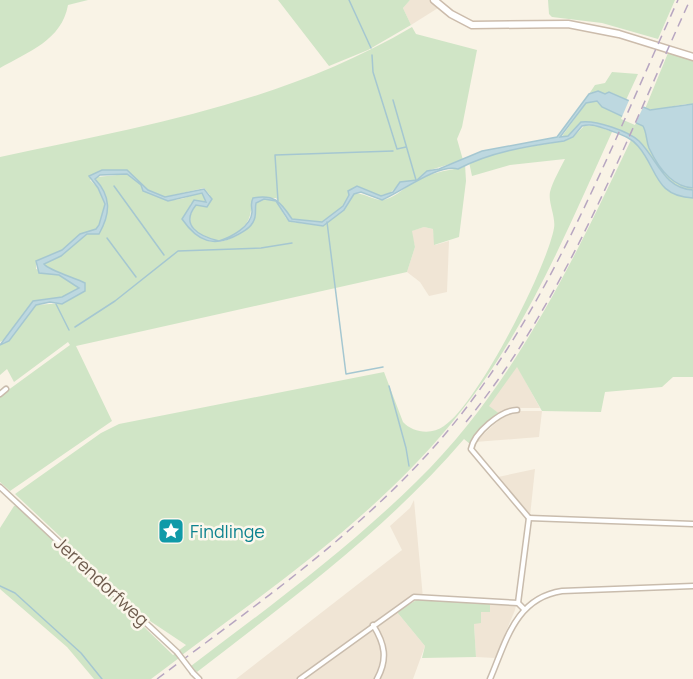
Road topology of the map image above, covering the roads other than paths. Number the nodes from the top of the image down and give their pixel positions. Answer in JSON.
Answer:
{"nodes":[{"id":1,"x":434,"y":0,"type":"edge"},
{"id":2,"x":693,"y":57,"type":"edge"},
{"id":3,"x":6,"y":389,"type":"dead end"},
{"id":4,"x":0,"y":394,"type":"edge"},
{"id":5,"x":517,"y":410,"type":"dead end"},
{"id":6,"x":0,"y":487,"type":"edge"},
{"id":7,"x":529,"y":518,"type":"junction"},
{"id":8,"x":693,"y":524,"type":"edge"},
{"id":9,"x":693,"y":586,"type":"edge"},
{"id":10,"x":518,"y":603,"type":"junction"},
{"id":11,"x":524,"y":609,"type":"junction"},
{"id":12,"x":373,"y":626,"type":"junction"},
{"id":13,"x":199,"y":679,"type":"edge"},
{"id":14,"x":300,"y":679,"type":"edge"},
{"id":15,"x":377,"y":679,"type":"edge"},
{"id":16,"x":490,"y":679,"type":"edge"}],
"edges":[{"from":1,"to":2,"type":"main road"},
{"from":3,"to":4,"type":"street"},
{"from":5,"to":7,"type":"street"},
{"from":6,"to":13,"type":"street","name":"Jerrendorfweg","bridge":true},
{"from":7,"to":8,"type":"street"},
{"from":7,"to":10,"type":"street"},
{"from":9,"to":11,"type":"street"},
{"from":10,"to":11,"type":"street"},
{"from":10,"to":12,"type":"street"},
{"from":11,"to":16,"type":"street"},
{"from":12,"to":14,"type":"street"},
{"from":12,"to":15,"type":"street"}]}
